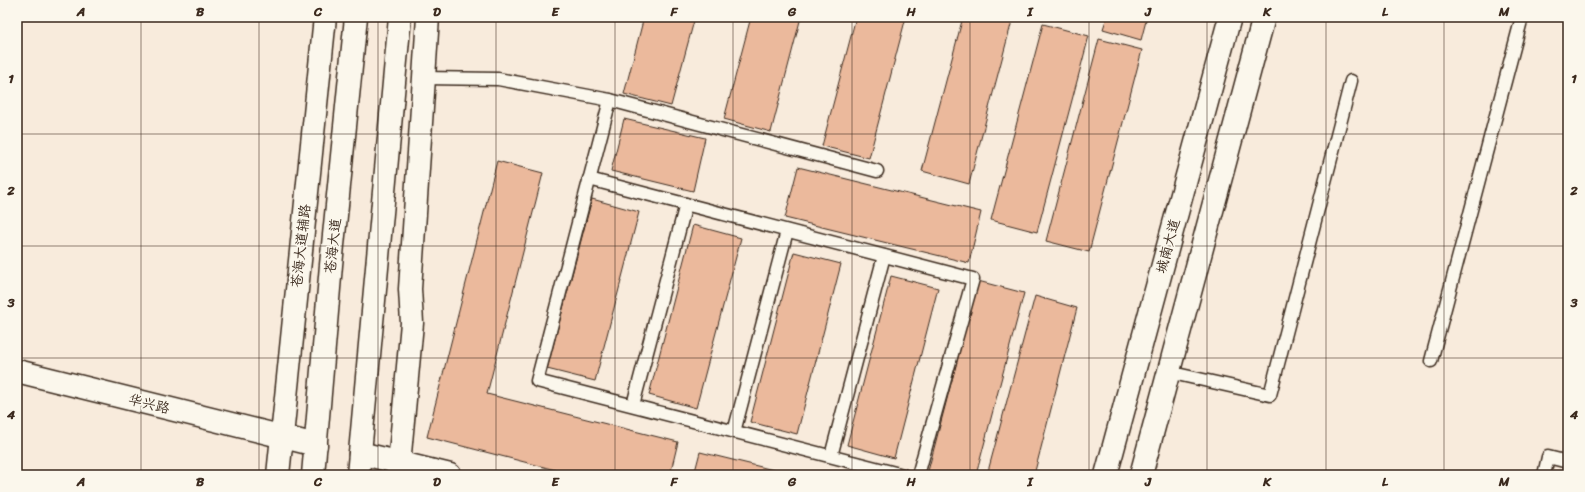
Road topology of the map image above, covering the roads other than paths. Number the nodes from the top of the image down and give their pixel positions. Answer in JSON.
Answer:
{"nodes":[{"id":1,"x":325,"y":17,"type":"edge"},
{"id":2,"x":356,"y":17,"type":"edge"},
{"id":3,"x":400,"y":17,"type":"edge"},
{"id":4,"x":428,"y":17,"type":"edge"},
{"id":5,"x":1230,"y":17,"type":"edge"},
{"id":6,"x":1264,"y":17,"type":"edge"},
{"id":7,"x":1522,"y":17,"type":"edge"},
{"id":8,"x":423,"y":78,"type":"junction"},
{"id":9,"x":1351,"y":81,"type":"dead end"},
{"id":10,"x":610,"y":100,"type":"junction"},
{"id":11,"x":877,"y":171,"type":"dead end"},
{"id":12,"x":589,"y":179,"type":"junction"},
{"id":13,"x":686,"y":204,"type":"junction"},
{"id":14,"x":787,"y":231,"type":"junction"},
{"id":15,"x":884,"y":256,"type":"junction"},
{"id":16,"x":1430,"y":361,"type":"dead end"},
{"id":17,"x":17,"y":371,"type":"edge"},
{"id":18,"x":1168,"y":372,"type":"junction"},
{"id":19,"x":633,"y":405,"type":"junction"},
{"id":20,"x":734,"y":432,"type":"junction"},
{"id":21,"x":281,"y":436,"type":"junction"},
{"id":22,"x":316,"y":445,"type":"junction"},
{"id":23,"x":360,"y":453,"type":"junction"},
{"id":24,"x":831,"y":456,"type":"junction"},
{"id":25,"x":1568,"y":462,"type":"edge"},
{"id":26,"x":398,"y":469,"type":"edge"},
{"id":27,"x":278,"y":475,"type":"edge"},
{"id":28,"x":313,"y":475,"type":"edge"},
{"id":29,"x":358,"y":475,"type":"edge"},
{"id":30,"x":450,"y":475,"type":"edge"},
{"id":31,"x":903,"y":475,"type":"edge"},
{"id":32,"x":918,"y":475,"type":"edge"},
{"id":33,"x":1106,"y":475,"type":"edge"},
{"id":34,"x":1141,"y":475,"type":"edge"},
{"id":35,"x":1544,"y":475,"type":"edge"}],
"edges":[{"from":1,"to":21,"type":"main road","name":"苍海大道辅路"},
{"from":2,"to":22,"type":"main road","name":"苍海大道"},
{"from":3,"to":23,"type":"main road"},
{"from":4,"to":8,"type":"main road"},
{"from":5,"to":33,"type":"main road","name":"城南大道"},
{"from":6,"to":18,"type":"main road"},
{"from":7,"to":16,"type":"lane"},
{"from":8,"to":10,"type":"lane"},
{"from":8,"to":26,"type":"main road"},
{"from":9,"to":18,"type":"lane"},
{"from":10,"to":11,"type":"lane"},
{"from":10,"to":12,"type":"lane"},
{"from":12,"to":13,"type":"lane"},
{"from":12,"to":19,"type":"lane"},
{"from":13,"to":14,"type":"lane"},
{"from":13,"to":19,"type":"lane"},
{"from":14,"to":15,"type":"lane"},
{"from":14,"to":20,"type":"lane"},
{"from":15,"to":24,"type":"lane"},
{"from":15,"to":32,"type":"lane"},
{"from":17,"to":21,"type":"main road","name":"华兴路"},
{"from":18,"to":34,"type":"main road"},
{"from":19,"to":20,"type":"lane"},
{"from":20,"to":24,"type":"lane"},
{"from":21,"to":22,"type":"main road","name":"华兴路"},
{"from":21,"to":27,"type":"main road","name":"苍海大道辅路"},
{"from":22,"to":28,"type":"main road","name":"苍海大道"},
{"from":23,"to":26,"type":"main road"},
{"from":23,"to":29,"type":"main road"},
{"from":24,"to":31,"type":"lane"},
{"from":25,"to":35,"type":"lane"},
{"from":26,"to":30,"type":"main road"}]}
